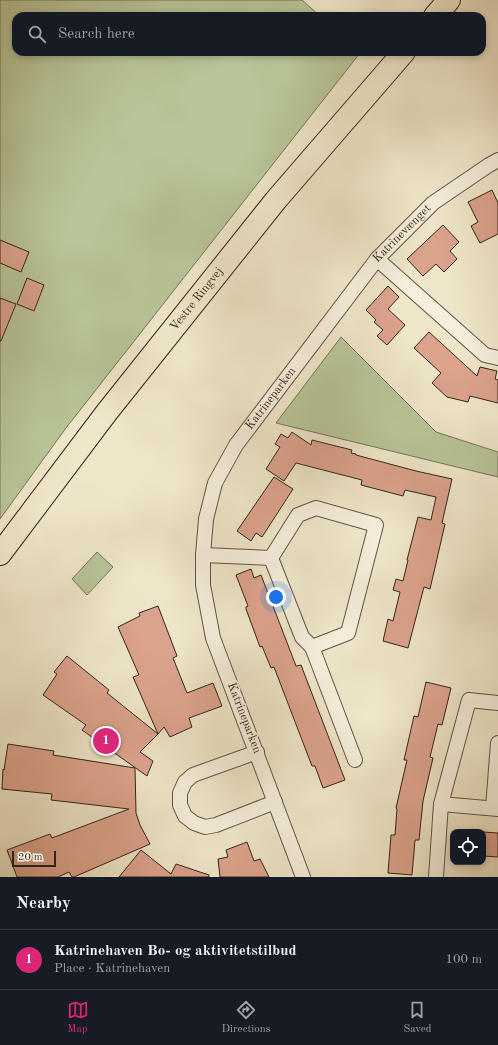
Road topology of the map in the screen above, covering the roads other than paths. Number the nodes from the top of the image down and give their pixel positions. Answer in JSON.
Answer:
{"nodes":[{"id":1,"x":449,"y":0,"type":"edge"},
{"id":2,"x":438,"y":12,"type":"edge"},
{"id":3,"x":401,"y":56,"type":"edge"},
{"id":4,"x":498,"y":160,"type":"edge"},
{"id":5,"x":377,"y":259,"type":"junction"},
{"id":6,"x":498,"y":358,"type":"edge"},
{"id":7,"x":0,"y":554,"type":"edge"},
{"id":8,"x":203,"y":555,"type":"junction"},
{"id":9,"x":271,"y":558,"type":"junction"},
{"id":10,"x":312,"y":647,"type":"junction"},
{"id":11,"x":498,"y":703,"type":"edge"},
{"id":12,"x":498,"y":742,"type":"edge"},
{"id":13,"x":257,"y":752,"type":"junction"},
{"id":14,"x":355,"y":760,"type":"dead end"},
{"id":15,"x":275,"y":802,"type":"junction"},
{"id":16,"x":441,"y":804,"type":"junction"},
{"id":17,"x":496,"y":809,"type":"edge"},
{"id":18,"x":304,"y":877,"type":"edge"},
{"id":19,"x":436,"y":877,"type":"edge"}],
"edges":[{"from":1,"to":2,"type":"main road"},
{"from":3,"to":7,"type":"main road","name":"Vestre Ringvej"},
{"from":4,"to":5,"type":"street","name":"Katrinevænget"},
{"from":5,"to":6,"type":"street","name":"Katrinevænget"},
{"from":5,"to":8,"type":"street","name":"Katrineparken"},
{"from":8,"to":9,"type":"street"},
{"from":8,"to":13,"type":"street","name":"Katrineparken"},
{"from":9,"to":10,"type":"street"},
{"from":9,"to":10,"type":"street"},
{"from":10,"to":14,"type":"street"},
{"from":11,"to":16,"type":"street"},
{"from":12,"to":17,"type":"street"},
{"from":13,"to":15,"type":"street","name":"Katrineparken"},
{"from":13,"to":15,"type":"street"},
{"from":15,"to":18,"type":"street","name":"Katrineparken"},
{"from":16,"to":17,"type":"street"},
{"from":16,"to":19,"type":"street"}]}
